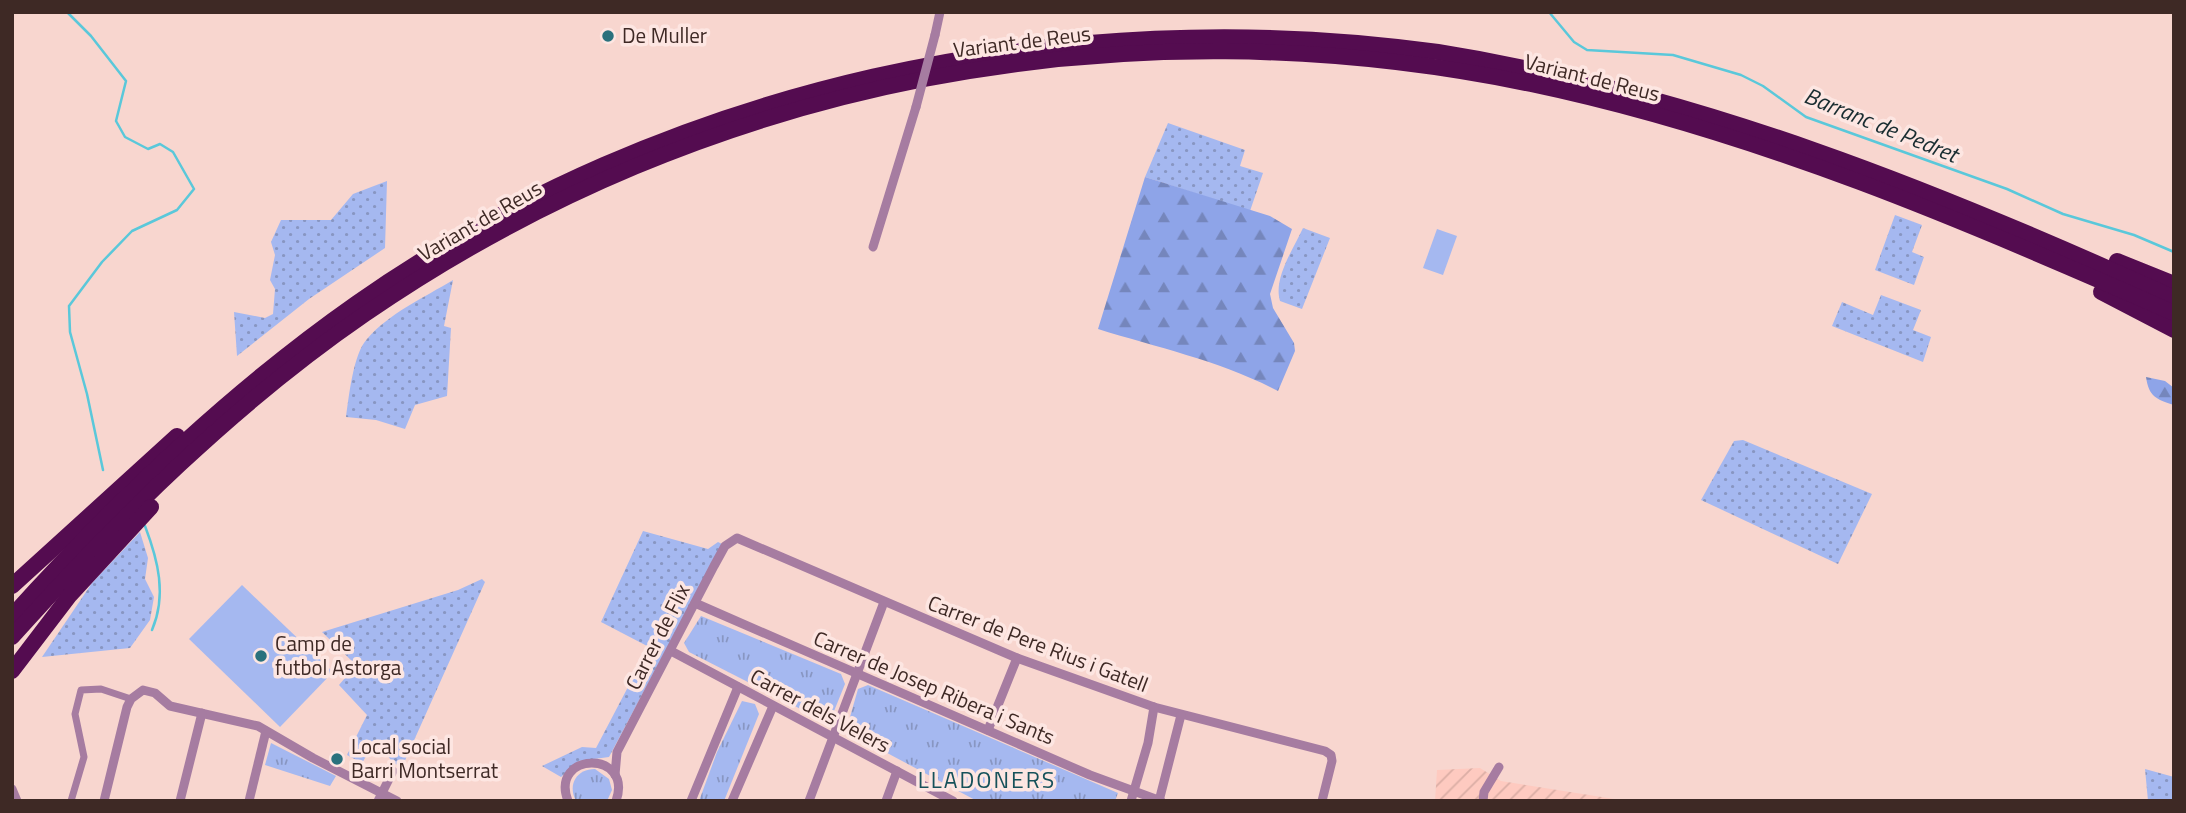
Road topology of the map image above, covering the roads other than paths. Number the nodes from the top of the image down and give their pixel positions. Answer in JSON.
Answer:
{"nodes":[{"id":1,"x":940,"y":12,"type":"edge"},
{"id":2,"x":1807,"y":149,"type":"junction"},
{"id":3,"x":1893,"y":194,"type":"junction"},
{"id":4,"x":873,"y":247,"type":"dead end"},
{"id":5,"x":2174,"y":284,"type":"edge"},
{"id":6,"x":2174,"y":298,"type":"edge"},
{"id":7,"x":367,"y":312,"type":"junction"},
{"id":8,"x":2174,"y":313,"type":"edge"},
{"id":9,"x":2174,"y":330,"type":"edge"},
{"id":10,"x":274,"y":366,"type":"junction"},
{"id":11,"x":731,"y":540,"type":"joint"},
{"id":12,"x":12,"y":586,"type":"edge"},
{"id":13,"x":884,"y":602,"type":"junction"},
{"id":14,"x":695,"y":603,"type":"junction"},
{"id":15,"x":12,"y":616,"type":"edge"},
{"id":16,"x":12,"y":637,"type":"edge"},
{"id":17,"x":671,"y":651,"type":"junction"},
{"id":18,"x":1017,"y":658,"type":"junction"},
{"id":19,"x":12,"y":671,"type":"edge"},
{"id":20,"x":857,"y":673,"type":"junction"},
{"id":21,"x":738,"y":687,"type":"junction"},
{"id":22,"x":134,"y":696,"type":"junction"},
{"id":23,"x":773,"y":706,"type":"junction"},
{"id":24,"x":1154,"y":707,"type":"junction"},
{"id":25,"x":202,"y":713,"type":"junction"},
{"id":26,"x":1181,"y":715,"type":"junction"},
{"id":27,"x":988,"y":730,"type":"junction"},
{"id":28,"x":266,"y":731,"type":"junction"},
{"id":29,"x":833,"y":737,"type":"junction"},
{"id":30,"x":617,"y":752,"type":"junction"},
{"id":31,"x":602,"y":764,"type":"junction"},
{"id":32,"x":1499,"y":767,"type":"dead end"},
{"id":33,"x":393,"y":771,"type":"dead end"},
{"id":34,"x":898,"y":771,"type":"junction"},
{"id":35,"x":615,"y":775,"type":"junction"},
{"id":36,"x":12,"y":789,"type":"edge"},
{"id":37,"x":1132,"y":796,"type":"edge"},
{"id":38,"x":380,"y":797,"type":"edge"},
{"id":39,"x":620,"y":799,"type":"edge"},
{"id":40,"x":17,"y":801,"type":"edge"},
{"id":41,"x":71,"y":801,"type":"edge"},
{"id":42,"x":104,"y":801,"type":"edge"},
{"id":43,"x":180,"y":801,"type":"edge"},
{"id":44,"x":249,"y":801,"type":"edge"},
{"id":45,"x":397,"y":801,"type":"edge"},
{"id":46,"x":568,"y":801,"type":"edge"},
{"id":47,"x":691,"y":801,"type":"edge"},
{"id":48,"x":732,"y":801,"type":"edge"},
{"id":49,"x":809,"y":801,"type":"edge"},
{"id":50,"x":886,"y":801,"type":"edge"},
{"id":51,"x":953,"y":801,"type":"edge"},
{"id":52,"x":1160,"y":801,"type":"edge"},
{"id":53,"x":1322,"y":801,"type":"edge"},
{"id":54,"x":1483,"y":801,"type":"edge"}],
"edges":[{"from":1,"to":4,"type":"street","bridge":true},
{"from":2,"to":5,"type":"highway"},
{"from":2,"to":6,"type":"highway","name":"Variant de Reus"},
{"from":2,"to":10,"type":"highway","name":"Variant de Reus"},
{"from":3,"to":7,"type":"highway","name":"Variant de Reus"},
{"from":3,"to":8,"type":"highway","name":"Variant de Reus"},
{"from":3,"to":9,"type":"highway"},
{"from":7,"to":16,"type":"highway","name":"Variant de Reus"},
{"from":7,"to":19,"type":"highway"},
{"from":10,"to":12,"type":"highway"},
{"from":10,"to":15,"type":"highway","name":"Variant de Reus"},
{"from":11,"to":13,"type":"street","name":"Carrer de Pere Rius i Gatell"},
{"from":11,"to":14,"type":"street","name":"Carrer de Flix"},
{"from":13,"to":18,"type":"street","name":"Carrer de Pere Rius i Gatell"},
{"from":13,"to":20,"type":"street"},
{"from":14,"to":17,"type":"street","name":"Carrer de Flix"},
{"from":14,"to":20,"type":"street","name":"Carrer de Josep Ribera i Sants"},
{"from":17,"to":21,"type":"street","name":"Carrer dels Velers"},
{"from":17,"to":30,"type":"street","name":"Carrer de Flix"},
{"from":18,"to":24,"type":"street","name":"Carrer de Pere Rius i Gatell"},
{"from":18,"to":27,"type":"street"},
{"from":20,"to":27,"type":"street","name":"Carrer de Josep Ribera i Sants"},
{"from":20,"to":29,"type":"street"},
{"from":21,"to":23,"type":"street","name":"Carrer dels Velers"},
{"from":21,"to":47,"type":"street"},
{"from":22,"to":25,"type":"street"},
{"from":22,"to":41,"type":"street"},
{"from":22,"to":42,"type":"street"},
{"from":23,"to":29,"type":"street","name":"Carrer dels Velers"},
{"from":23,"to":48,"type":"street"},
{"from":24,"to":26,"type":"street","name":"Carrer de Pere Rius i Gatell"},
{"from":24,"to":37,"type":"street"},
{"from":25,"to":28,"type":"street"},
{"from":25,"to":43,"type":"street"},
{"from":26,"to":52,"type":"street"},
{"from":26,"to":53,"type":"street","name":"Carrer de Pere Rius i Gatell"},
{"from":27,"to":37,"type":"street","name":"Carrer de Josep Ribera i Sants"},
{"from":28,"to":38,"type":"street"},
{"from":28,"to":44,"type":"street"},
{"from":29,"to":34,"type":"street","name":"Carrer dels Velers"},
{"from":29,"to":49,"type":"street"},
{"from":30,"to":31,"type":"street","name":"Carrer de Flix"},
{"from":30,"to":35,"type":"street","name":"Carrer de Flix"},
{"from":31,"to":35,"type":"street"},
{"from":31,"to":46,"type":"street"},
{"from":32,"to":54,"type":"street"},
{"from":33,"to":38,"type":"street"},
{"from":34,"to":50,"type":"street"},
{"from":34,"to":51,"type":"street","name":"Carrer dels Velers"},
{"from":35,"to":39,"type":"street","name":"Carrer de Flix"},
{"from":36,"to":40,"type":"street"},
{"from":37,"to":52,"type":"street","name":"Carrer de Josep Ribera i Sants"},
{"from":38,"to":45,"type":"street"}]}
